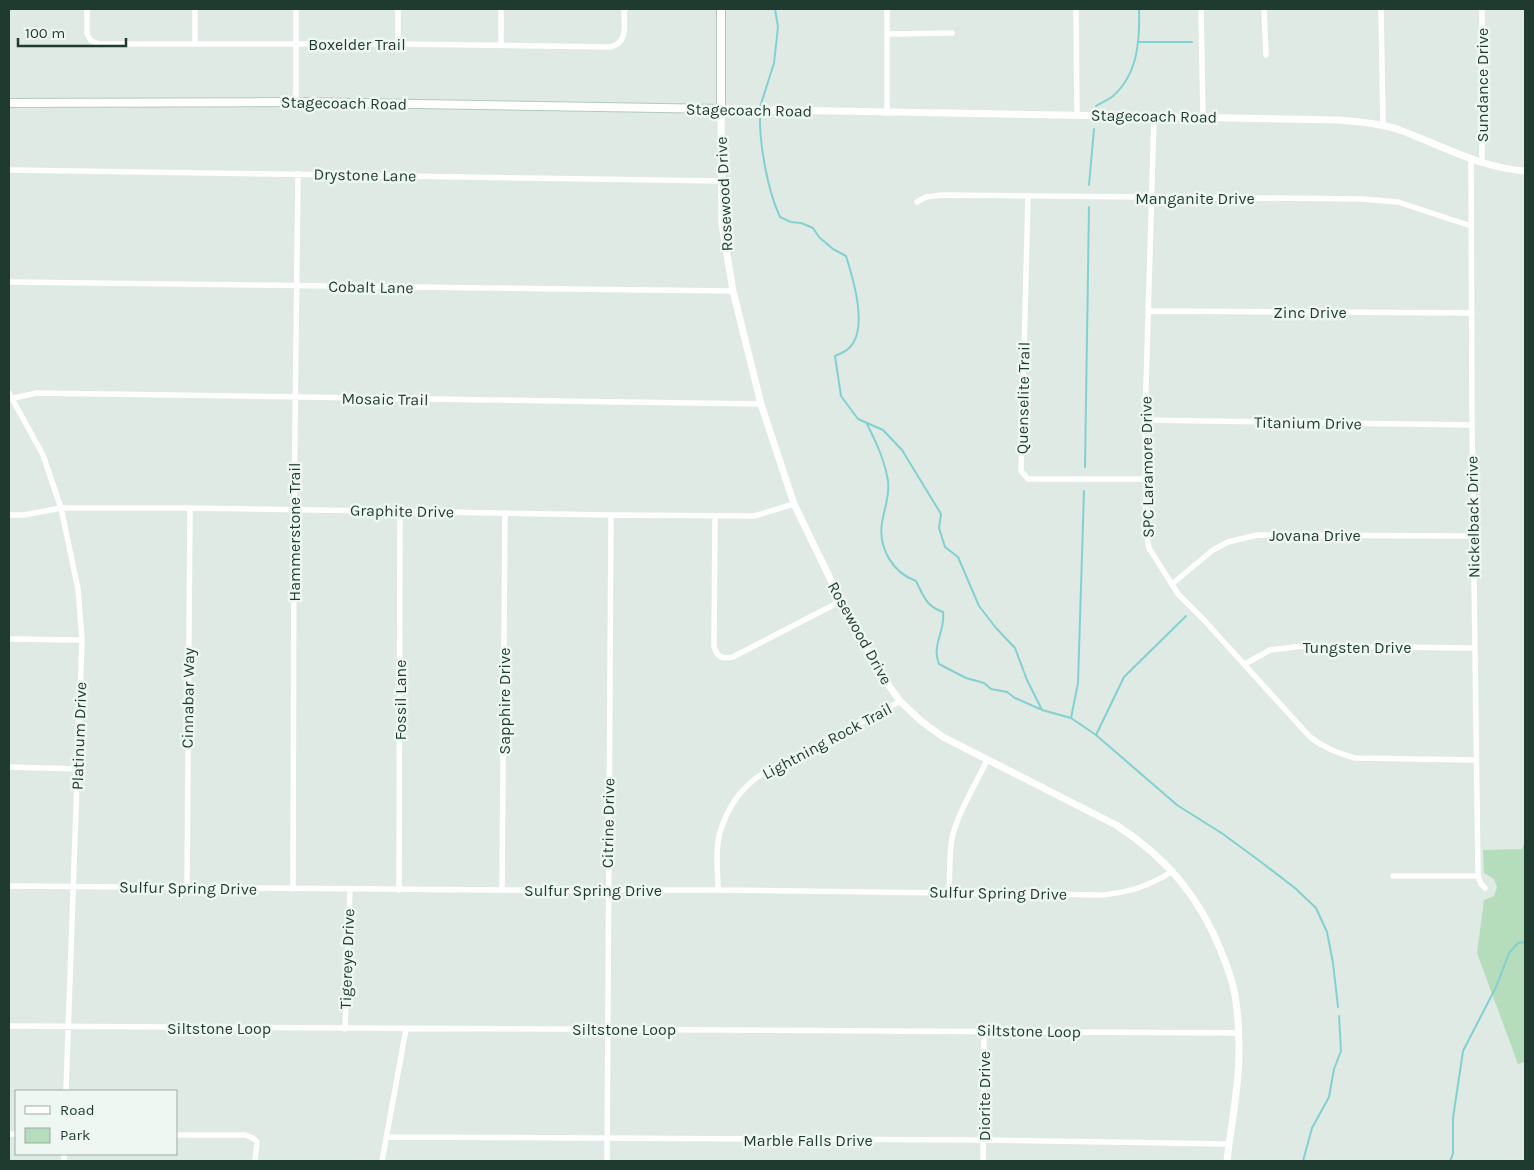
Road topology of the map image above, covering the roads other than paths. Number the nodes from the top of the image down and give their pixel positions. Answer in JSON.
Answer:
{"nodes":[{"id":1,"x":87,"y":9,"type":"edge"},
{"id":2,"x":195,"y":9,"type":"edge"},
{"id":3,"x":296,"y":9,"type":"edge"},
{"id":4,"x":398,"y":9,"type":"edge"},
{"id":5,"x":501,"y":9,"type":"edge"},
{"id":6,"x":624,"y":9,"type":"edge"},
{"id":7,"x":721,"y":9,"type":"edge"},
{"id":8,"x":887,"y":9,"type":"edge"},
{"id":9,"x":1076,"y":9,"type":"edge"},
{"id":10,"x":1201,"y":9,"type":"edge"},
{"id":11,"x":1264,"y":9,"type":"edge"},
{"id":12,"x":1381,"y":9,"type":"edge"},
{"id":13,"x":1482,"y":9,"type":"edge"},
{"id":14,"x":952,"y":33,"type":"dead end"},
{"id":15,"x":887,"y":34,"type":"junction"},
{"id":16,"x":195,"y":43,"type":"junction"},
{"id":17,"x":297,"y":44,"type":"junction"},
{"id":18,"x":398,"y":44,"type":"junction"},
{"id":19,"x":501,"y":45,"type":"junction"},
{"id":20,"x":1266,"y":55,"type":"dead end"},
{"id":21,"x":296,"y":102,"type":"junction"},
{"id":22,"x":9,"y":103,"type":"edge"},
{"id":23,"x":721,"y":109,"type":"junction"},
{"id":24,"x":887,"y":113,"type":"junction"},
{"id":25,"x":1077,"y":116,"type":"junction"},
{"id":26,"x":1154,"y":116,"type":"junction"},
{"id":27,"x":1203,"y":117,"type":"junction"},
{"id":28,"x":1383,"y":126,"type":"junction"},
{"id":29,"x":1471,"y":158,"type":"junction"},
{"id":30,"x":1482,"y":162,"type":"junction"},
{"id":31,"x":9,"y":170,"type":"edge"},
{"id":32,"x":1525,"y":171,"type":"edge"},
{"id":33,"x":298,"y":174,"type":"junction"},
{"id":34,"x":721,"y":181,"type":"junction"},
{"id":35,"x":1028,"y":196,"type":"junction"},
{"id":36,"x":1151,"y":197,"type":"junction"},
{"id":37,"x":917,"y":202,"type":"dead end"},
{"id":38,"x":1471,"y":226,"type":"junction"},
{"id":39,"x":9,"y":282,"type":"edge"},
{"id":40,"x":297,"y":286,"type":"junction"},
{"id":41,"x":733,"y":291,"type":"junction"},
{"id":42,"x":1148,"y":311,"type":"junction"},
{"id":43,"x":1472,"y":313,"type":"junction"},
{"id":44,"x":10,"y":397,"type":"edge"},
{"id":45,"x":296,"y":398,"type":"junction"},
{"id":46,"x":761,"y":404,"type":"junction"},
{"id":47,"x":1144,"y":420,"type":"junction"},
{"id":48,"x":1472,"y":425,"type":"junction"},
{"id":49,"x":1147,"y":479,"type":"junction"},
{"id":50,"x":794,"y":504,"type":"junction"},
{"id":51,"x":61,"y":508,"type":"junction"},
{"id":52,"x":190,"y":508,"type":"junction"},
{"id":53,"x":294,"y":510,"type":"junction"},
{"id":54,"x":400,"y":511,"type":"junction"},
{"id":55,"x":505,"y":512,"type":"junction"},
{"id":56,"x":9,"y":515,"type":"edge"},
{"id":57,"x":611,"y":515,"type":"junction"},
{"id":58,"x":715,"y":516,"type":"junction"},
{"id":59,"x":1473,"y":536,"type":"junction"},
{"id":60,"x":1172,"y":584,"type":"junction"},
{"id":61,"x":841,"y":601,"type":"junction"},
{"id":62,"x":9,"y":639,"type":"edge"},
{"id":63,"x":82,"y":640,"type":"junction"},
{"id":64,"x":1474,"y":648,"type":"junction"},
{"id":65,"x":1244,"y":664,"type":"junction"},
{"id":66,"x":900,"y":701,"type":"junction"},
{"id":67,"x":988,"y":760,"type":"junction"},
{"id":68,"x":1476,"y":760,"type":"junction"},
{"id":69,"x":9,"y":767,"type":"edge"},
{"id":70,"x":78,"y":768,"type":"junction"},
{"id":71,"x":1173,"y":871,"type":"junction"},
{"id":72,"x":1393,"y":876,"type":"dead end"},
{"id":73,"x":1478,"y":876,"type":"junction"},
{"id":74,"x":9,"y":886,"type":"edge"},
{"id":75,"x":74,"y":886,"type":"junction"},
{"id":76,"x":187,"y":887,"type":"junction"},
{"id":77,"x":1485,"y":888,"type":"dead end"},
{"id":78,"x":293,"y":889,"type":"junction"},
{"id":79,"x":350,"y":889,"type":"junction"},
{"id":80,"x":399,"y":890,"type":"junction"},
{"id":81,"x":502,"y":890,"type":"junction"},
{"id":82,"x":608,"y":890,"type":"junction"},
{"id":83,"x":718,"y":890,"type":"junction"},
{"id":84,"x":949,"y":892,"type":"junction"},
{"id":85,"x":9,"y":1026,"type":"edge"},
{"id":86,"x":67,"y":1027,"type":"junction"},
{"id":87,"x":345,"y":1029,"type":"junction"},
{"id":88,"x":406,"y":1029,"type":"junction"},
{"id":89,"x":607,"y":1029,"type":"junction"},
{"id":90,"x":984,"y":1031,"type":"junction"},
{"id":91,"x":1238,"y":1033,"type":"junction"},
{"id":92,"x":66,"y":1090,"type":"edge"},
{"id":93,"x":178,"y":1135,"type":"edge"},
{"id":94,"x":386,"y":1137,"type":"junction"},
{"id":95,"x":608,"y":1139,"type":"junction"},
{"id":96,"x":984,"y":1140,"type":"junction"},
{"id":97,"x":1229,"y":1144,"type":"junction"},
{"id":98,"x":255,"y":1161,"type":"edge"},
{"id":99,"x":382,"y":1161,"type":"edge"},
{"id":100,"x":607,"y":1161,"type":"edge"},
{"id":101,"x":983,"y":1161,"type":"edge"},
{"id":102,"x":1227,"y":1161,"type":"edge"}],
"edges":[{"from":1,"to":16,"type":"street","name":"Boxelder Trail"},
{"from":2,"to":16,"type":"street"},
{"from":3,"to":17,"type":"street"},
{"from":4,"to":18,"type":"street"},
{"from":5,"to":19,"type":"street"},
{"from":6,"to":19,"type":"street","name":"Boxelder Trail"},
{"from":7,"to":23,"type":"main road","name":"Rosewood Drive"},
{"from":8,"to":15,"type":"street"},
{"from":9,"to":25,"type":"street"},
{"from":10,"to":27,"type":"street"},
{"from":11,"to":20,"type":"street"},
{"from":12,"to":28,"type":"street"},
{"from":13,"to":30,"type":"street","name":"Sundance Drive"},
{"from":14,"to":15,"type":"street"},
{"from":15,"to":24,"type":"street"},
{"from":16,"to":17,"type":"street","name":"Boxelder Trail"},
{"from":17,"to":18,"type":"street","name":"Boxelder Trail"},
{"from":17,"to":21,"type":"street"},
{"from":18,"to":19,"type":"street","name":"Boxelder Trail"},
{"from":21,"to":22,"type":"main road","name":"Stagecoach Road"},
{"from":21,"to":23,"type":"main road","name":"Stagecoach Road"},
{"from":23,"to":24,"type":"street","name":"Stagecoach Road"},
{"from":23,"to":34,"type":"street","name":"Rosewood Drive"},
{"from":24,"to":25,"type":"street","name":"Stagecoach Road"},
{"from":25,"to":26,"type":"street","name":"Stagecoach Road"},
{"from":26,"to":27,"type":"street","name":"Stagecoach Road"},
{"from":26,"to":36,"type":"street","name":"SPC Laramore Drive"},
{"from":27,"to":28,"type":"street","name":"Stagecoach Road"},
{"from":28,"to":29,"type":"street","name":"Stagecoach Road"},
{"from":29,"to":30,"type":"street","name":"Stagecoach Road"},
{"from":29,"to":38,"type":"street","name":"Nickelback Drive"},
{"from":30,"to":32,"type":"street","name":"Stagecoach Road"},
{"from":31,"to":33,"type":"street","name":"Drystone Lane"},
{"from":33,"to":34,"type":"street","name":"Drystone Lane"},
{"from":33,"to":40,"type":"street","name":"Hammerstone Trail"},
{"from":34,"to":41,"type":"street","name":"Rosewood Drive"},
{"from":35,"to":36,"type":"street","name":"Manganite Drive"},
{"from":35,"to":37,"type":"street","name":"Manganite Drive"},
{"from":35,"to":49,"type":"street","name":"Quenselite Trail"},
{"from":36,"to":38,"type":"street","name":"Manganite Drive"},
{"from":36,"to":42,"type":"street","name":"SPC Laramore Drive"},
{"from":38,"to":43,"type":"street","name":"Nickelback Drive"},
{"from":39,"to":40,"type":"street","name":"Cobalt Lane"},
{"from":40,"to":41,"type":"street","name":"Cobalt Lane"},
{"from":40,"to":45,"type":"street","name":"Hammerstone Trail"},
{"from":41,"to":46,"type":"street","name":"Rosewood Drive"},
{"from":42,"to":43,"type":"street","name":"Zinc Drive"},
{"from":42,"to":47,"type":"street","name":"SPC Laramore Drive"},
{"from":43,"to":48,"type":"street","name":"Nickelback Drive"},
{"from":44,"to":45,"type":"street","name":"Mosaic Trail"},
{"from":44,"to":51,"type":"street","name":"Platinum Drive"},
{"from":45,"to":46,"type":"street","name":"Mosaic Trail"},
{"from":45,"to":53,"type":"street","name":"Hammerstone Trail"},
{"from":46,"to":50,"type":"street","name":"Rosewood Drive"},
{"from":47,"to":48,"type":"street","name":"Titanium Drive"},
{"from":47,"to":49,"type":"street","name":"SPC Laramore Drive"},
{"from":48,"to":59,"type":"street","name":"Nickelback Drive"},
{"from":49,"to":60,"type":"street","name":"SPC Laramore Drive"},
{"from":50,"to":58,"type":"street","name":"Graphite Drive"},
{"from":50,"to":61,"type":"street","name":"Rosewood Drive"},
{"from":51,"to":52,"type":"street","name":"Graphite Drive"},
{"from":51,"to":56,"type":"street","name":"Graphite Drive"},
{"from":51,"to":63,"type":"street","name":"Platinum Drive"},
{"from":52,"to":53,"type":"street","name":"Graphite Drive"},
{"from":52,"to":76,"type":"street","name":"Cinnabar Way"},
{"from":53,"to":54,"type":"street","name":"Graphite Drive"},
{"from":53,"to":78,"type":"street","name":"Hammerstone Trail"},
{"from":54,"to":55,"type":"street","name":"Graphite Drive"},
{"from":54,"to":80,"type":"street","name":"Fossil Lane"},
{"from":55,"to":57,"type":"street","name":"Graphite Drive"},
{"from":55,"to":81,"type":"street","name":"Sapphire Drive"},
{"from":57,"to":58,"type":"street","name":"Graphite Drive"},
{"from":57,"to":82,"type":"street","name":"Citrine Drive"},
{"from":58,"to":61,"type":"street"},
{"from":59,"to":60,"type":"street","name":"Jovana Drive"},
{"from":59,"to":64,"type":"street","name":"Nickelback Drive"},
{"from":60,"to":65,"type":"street","name":"SPC Laramore Drive"},
{"from":61,"to":66,"type":"street","name":"Rosewood Drive"},
{"from":62,"to":63,"type":"street"},
{"from":63,"to":70,"type":"street","name":"Platinum Drive"},
{"from":64,"to":65,"type":"street","name":"Tungsten Drive"},
{"from":64,"to":68,"type":"street","name":"Nickelback Drive"},
{"from":65,"to":68,"type":"street","name":"SPC Laramore Drive"},
{"from":66,"to":67,"type":"street","name":"Rosewood Drive"},
{"from":66,"to":83,"type":"street","name":"Lightning Rock Trail"},
{"from":67,"to":71,"type":"street","name":"Rosewood Drive"},
{"from":67,"to":84,"type":"street"},
{"from":68,"to":73,"type":"street","name":"Nickelback Drive"},
{"from":69,"to":70,"type":"street"},
{"from":70,"to":75,"type":"street","name":"Platinum Drive"},
{"from":71,"to":84,"type":"street","name":"Sulfur Spring Drive"},
{"from":71,"to":91,"type":"street","name":"Rosewood Drive"},
{"from":72,"to":73,"type":"street"},
{"from":73,"to":77,"type":"street","name":"Nickelback Drive"},
{"from":74,"to":75,"type":"street","name":"Sulfur Spring Drive"},
{"from":75,"to":76,"type":"street","name":"Sulfur Spring Drive"},
{"from":75,"to":86,"type":"street","name":"Platinum Drive"},
{"from":76,"to":78,"type":"street","name":"Sulfur Spring Drive"},
{"from":78,"to":79,"type":"street","name":"Sulfur Spring Drive"},
{"from":79,"to":80,"type":"street","name":"Sulfur Spring Drive"},
{"from":79,"to":87,"type":"street","name":"Tigereye Drive"},
{"from":80,"to":81,"type":"street","name":"Sulfur Spring Drive"},
{"from":81,"to":82,"type":"street","name":"Sulfur Spring Drive"},
{"from":82,"to":83,"type":"street","name":"Sulfur Spring Drive"},
{"from":82,"to":89,"type":"street","name":"Citrine Drive"},
{"from":83,"to":84,"type":"street","name":"Sulfur Spring Drive"},
{"from":85,"to":86,"type":"street","name":"Siltstone Loop"},
{"from":86,"to":87,"type":"street","name":"Siltstone Loop"},
{"from":86,"to":92,"type":"street","name":"Platinum Drive"},
{"from":87,"to":88,"type":"street","name":"Siltstone Loop"},
{"from":88,"to":89,"type":"street","name":"Siltstone Loop"},
{"from":88,"to":94,"type":"street"},
{"from":89,"to":90,"type":"street","name":"Siltstone Loop"},
{"from":89,"to":95,"type":"street","name":"Citrine Drive"},
{"from":90,"to":91,"type":"street","name":"Siltstone Loop"},
{"from":90,"to":96,"type":"street","name":"Diorite Drive"},
{"from":91,"to":97,"type":"street","name":"Rosewood Drive"},
{"from":93,"to":98,"type":"street"},
{"from":94,"to":95,"type":"street","name":"Marble Falls Drive"},
{"from":94,"to":99,"type":"street"},
{"from":95,"to":96,"type":"street","name":"Marble Falls Drive"},
{"from":95,"to":100,"type":"street","name":"Citrine Drive"},
{"from":96,"to":97,"type":"street","name":"Marble Falls Drive"},
{"from":96,"to":101,"type":"street","name":"Diorite Drive"},
{"from":97,"to":102,"type":"street","name":"Rosewood Drive"}]}
